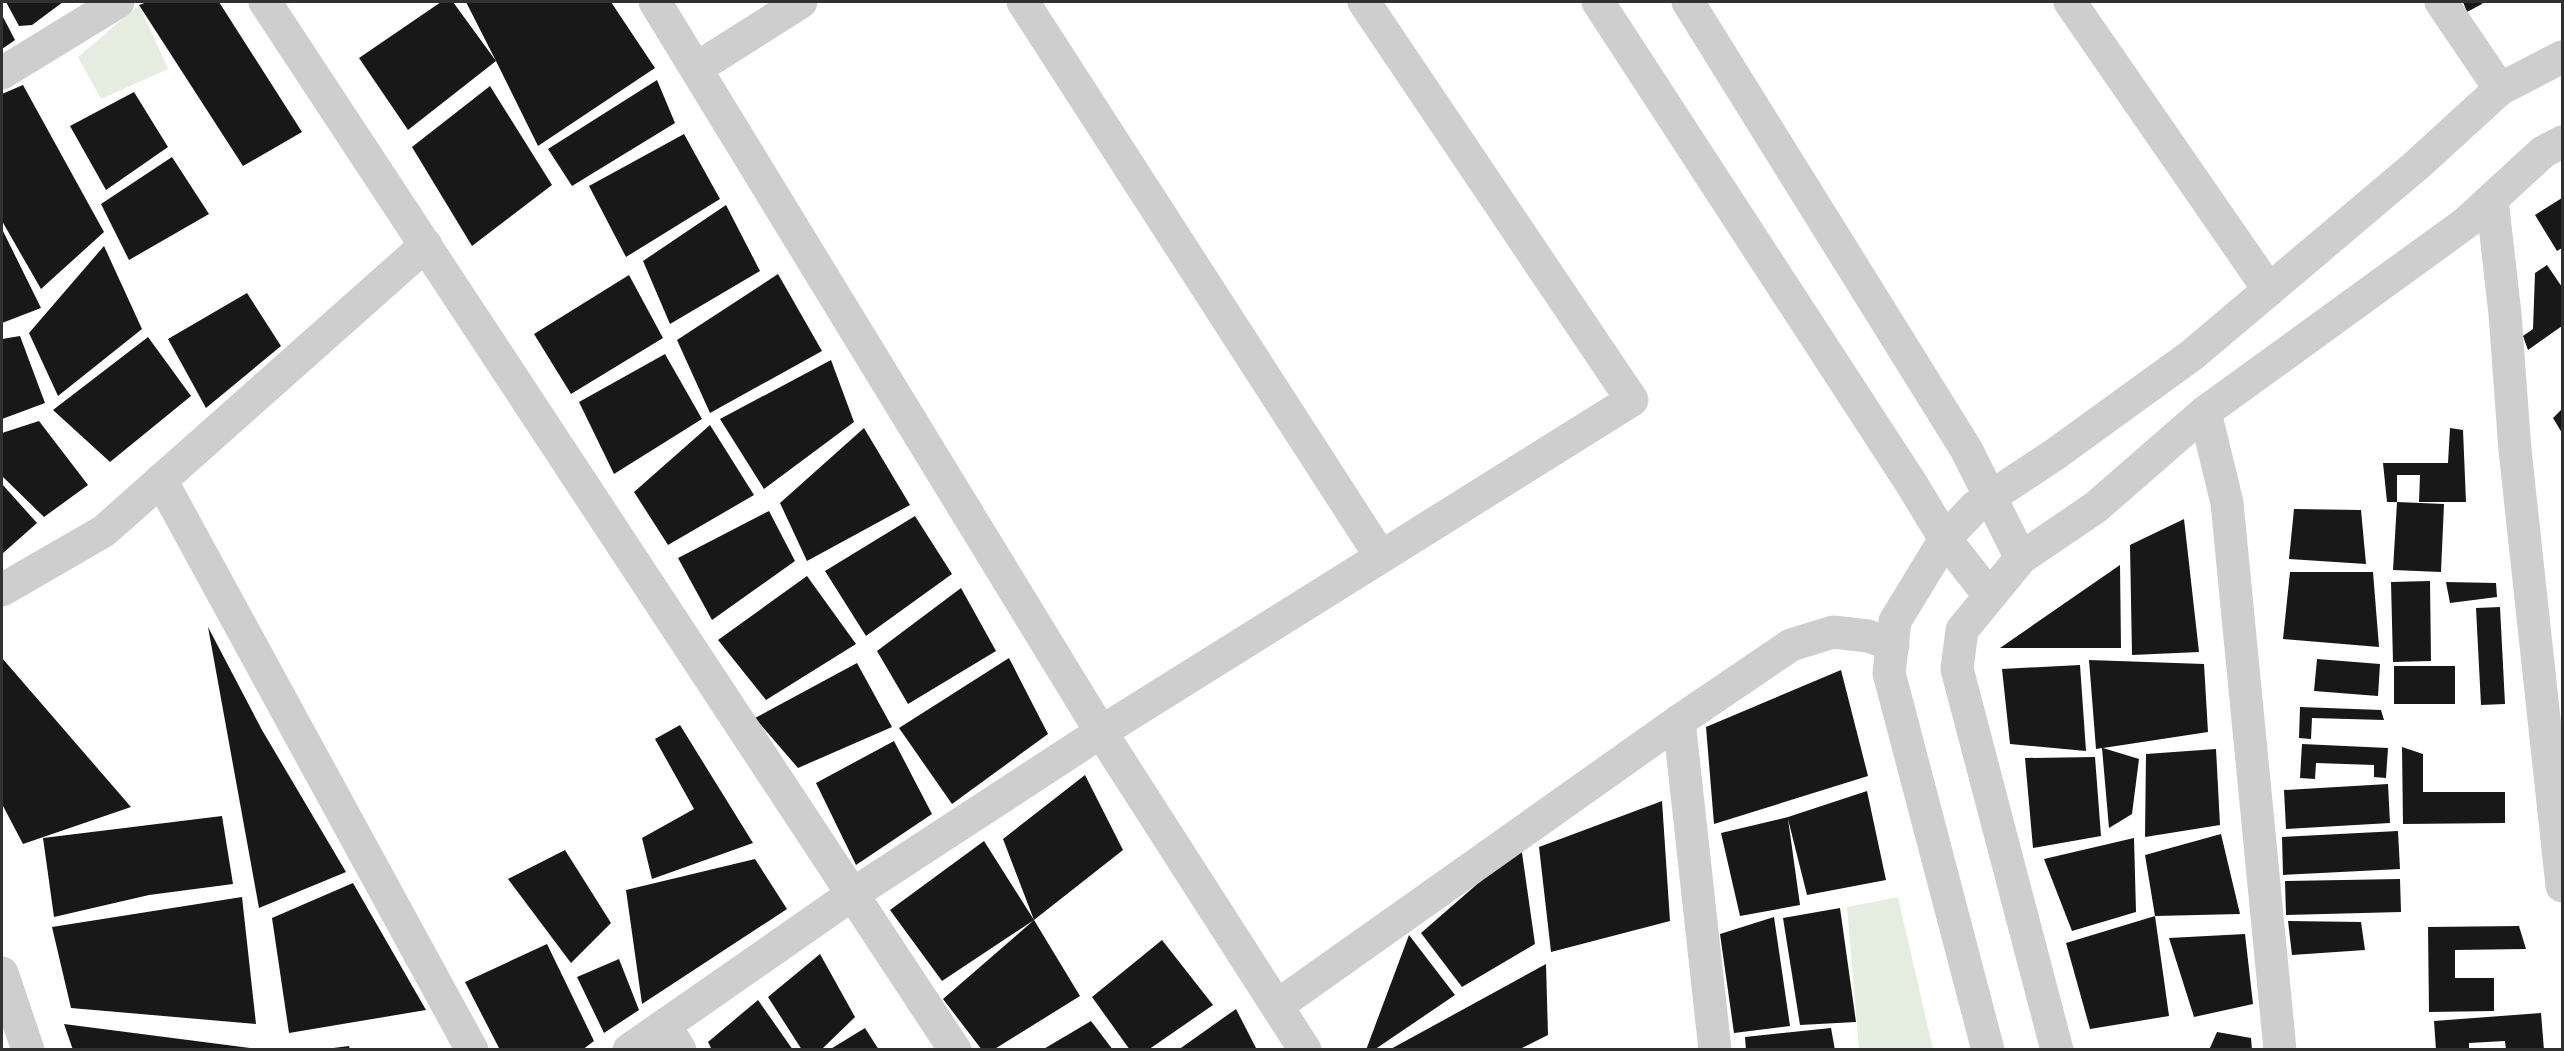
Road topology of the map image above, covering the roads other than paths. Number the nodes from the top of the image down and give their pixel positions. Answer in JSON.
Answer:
{"nodes":[{"id":1,"x":118,"y":2,"type":"edge"},
{"id":2,"x":265,"y":2,"type":"edge"},
{"id":3,"x":655,"y":2,"type":"edge"},
{"id":4,"x":801,"y":2,"type":"edge"},
{"id":5,"x":1023,"y":2,"type":"edge"},
{"id":6,"x":1364,"y":2,"type":"edge"},
{"id":7,"x":1598,"y":2,"type":"edge"},
{"id":8,"x":1688,"y":2,"type":"edge"},
{"id":9,"x":2070,"y":2,"type":"edge"},
{"id":10,"x":2441,"y":2,"type":"edge"},
{"id":11,"x":2562,"y":57,"type":"edge"},
{"id":12,"x":697,"y":68,"type":"junction"},
{"id":13,"x":2,"y":74,"type":"edge"},
{"id":14,"x":2500,"y":89,"type":"junction"},
{"id":15,"x":2562,"y":142,"type":"edge"},
{"id":16,"x":2492,"y":199,"type":"junction"},
{"id":17,"x":426,"y":245,"type":"junction"},
{"id":18,"x":2269,"y":290,"type":"junction"},
{"id":19,"x":2205,"y":412,"type":"junction"},
{"id":20,"x":161,"y":480,"type":"junction"},
{"id":21,"x":1990,"y":497,"type":"junction"},
{"id":22,"x":1945,"y":539,"type":"junction"},
{"id":23,"x":1382,"y":557,"type":"junction"},
{"id":24,"x":2021,"y":558,"type":"junction"},
{"id":25,"x":2,"y":590,"type":"edge"},
{"id":26,"x":1989,"y":595,"type":"junction"},
{"id":27,"x":1893,"y":645,"type":"junction"},
{"id":28,"x":1679,"y":721,"type":"junction"},
{"id":29,"x":1101,"y":732,"type":"junction"},
{"id":30,"x":2562,"y":886,"type":"edge"},
{"id":31,"x":853,"y":894,"type":"junction"},
{"id":32,"x":2,"y":973,"type":"edge"},
{"id":33,"x":1278,"y":1005,"type":"junction"},
{"id":34,"x":672,"y":1037,"type":"edge"},
{"id":35,"x":28,"y":1050,"type":"edge"},
{"id":36,"x":472,"y":1050,"type":"edge"},
{"id":37,"x":629,"y":1050,"type":"edge"},
{"id":38,"x":955,"y":1050,"type":"edge"},
{"id":39,"x":1305,"y":1050,"type":"edge"},
{"id":40,"x":1715,"y":1050,"type":"edge"},
{"id":41,"x":1988,"y":1050,"type":"edge"},
{"id":42,"x":2057,"y":1050,"type":"edge"},
{"id":43,"x":2280,"y":1050,"type":"edge"}],
"edges":[{"from":1,"to":13,"type":"street"},
{"from":2,"to":17,"type":"street"},
{"from":3,"to":12,"type":"street"},
{"from":4,"to":12,"type":"street"},
{"from":5,"to":23,"type":"street"},
{"from":6,"to":23,"type":"street"},
{"from":7,"to":22,"type":"street"},
{"from":8,"to":21,"type":"street"},
{"from":9,"to":18,"type":"street"},
{"from":10,"to":14,"type":"street"},
{"from":11,"to":14,"type":"street"},
{"from":12,"to":29,"type":"street"},
{"from":14,"to":18,"type":"street"},
{"from":15,"to":16,"type":"street"},
{"from":16,"to":19,"type":"street"},
{"from":16,"to":30,"type":"street"},
{"from":17,"to":20,"type":"street"},
{"from":17,"to":31,"type":"street"},
{"from":18,"to":21,"type":"street"},
{"from":19,"to":24,"type":"street"},
{"from":19,"to":43,"type":"street"},
{"from":20,"to":25,"type":"street"},
{"from":20,"to":36,"type":"street"},
{"from":21,"to":22,"type":"street"},
{"from":21,"to":24,"type":"street"},
{"from":22,"to":26,"type":"street"},
{"from":22,"to":27,"type":"street"},
{"from":23,"to":29,"type":"street"},
{"from":24,"to":26,"type":"street"},
{"from":26,"to":42,"type":"street"},
{"from":27,"to":28,"type":"street"},
{"from":27,"to":41,"type":"street"},
{"from":28,"to":33,"type":"street"},
{"from":28,"to":40,"type":"street"},
{"from":29,"to":31,"type":"street"},
{"from":29,"to":33,"type":"street"},
{"from":31,"to":34,"type":"street"},
{"from":31,"to":38,"type":"street"},
{"from":32,"to":35,"type":"street"},
{"from":33,"to":39,"type":"street"},
{"from":34,"to":37,"type":"street"}]}
